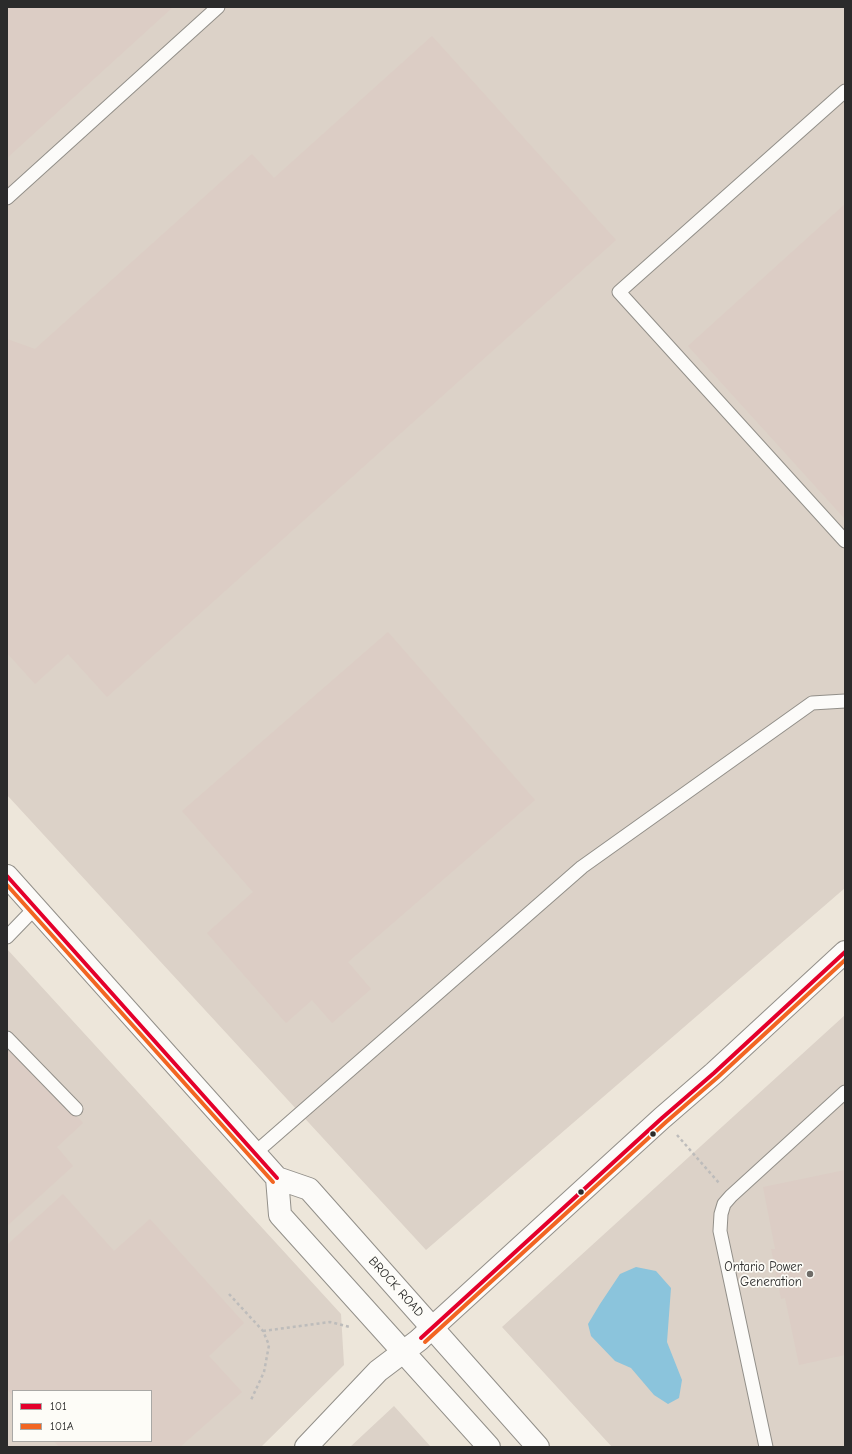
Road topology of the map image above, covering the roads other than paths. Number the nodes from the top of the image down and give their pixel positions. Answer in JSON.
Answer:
{"nodes":[{"id":1,"x":218,"y":7,"type":"edge"},
{"id":2,"x":845,"y":91,"type":"edge"},
{"id":3,"x":7,"y":198,"type":"edge"},
{"id":4,"x":845,"y":541,"type":"edge"},
{"id":5,"x":845,"y":701,"type":"edge"},
{"id":6,"x":7,"y":876,"type":"edge"},
{"id":7,"x":35,"y":908,"type":"junction"},
{"id":8,"x":7,"y":937,"type":"edge"},
{"id":9,"x":845,"y":952,"type":"edge"},
{"id":10,"x":7,"y":1038,"type":"edge"},
{"id":11,"x":845,"y":1092,"type":"edge"},
{"id":12,"x":76,"y":1109,"type":"dead end"},
{"id":13,"x":254,"y":1153,"type":"junction"},
{"id":14,"x":277,"y":1178,"type":"junction"},
{"id":15,"x":427,"y":1332,"type":"junction"},
{"id":16,"x":403,"y":1352,"type":"junction"},
{"id":17,"x":306,"y":1447,"type":"edge"},
{"id":18,"x":489,"y":1447,"type":"edge"},
{"id":19,"x":538,"y":1447,"type":"edge"},
{"id":20,"x":766,"y":1447,"type":"edge"}],
"edges":[{"from":1,"to":3,"type":"lane"},
{"from":2,"to":4,"type":"lane"},
{"from":5,"to":13,"type":"lane"},
{"from":6,"to":7,"type":"main road","name":"BROCK ROAD"},
{"from":7,"to":8,"type":"lane"},
{"from":7,"to":13,"type":"main road","name":"BROCK ROAD"},
{"from":9,"to":15,"type":"main road"},
{"from":10,"to":12,"type":"lane"},
{"from":11,"to":20,"type":"lane"},
{"from":13,"to":14,"type":"main road","name":"BROCK ROAD"},
{"from":14,"to":15,"type":"main road","name":"BROCK ROAD"},
{"from":14,"to":16,"type":"main road"},
{"from":15,"to":16,"type":"main road"},
{"from":15,"to":19,"type":"main road","name":"BROCK ROAD"},
{"from":16,"to":17,"type":"main road"},
{"from":16,"to":18,"type":"main road"}]}
